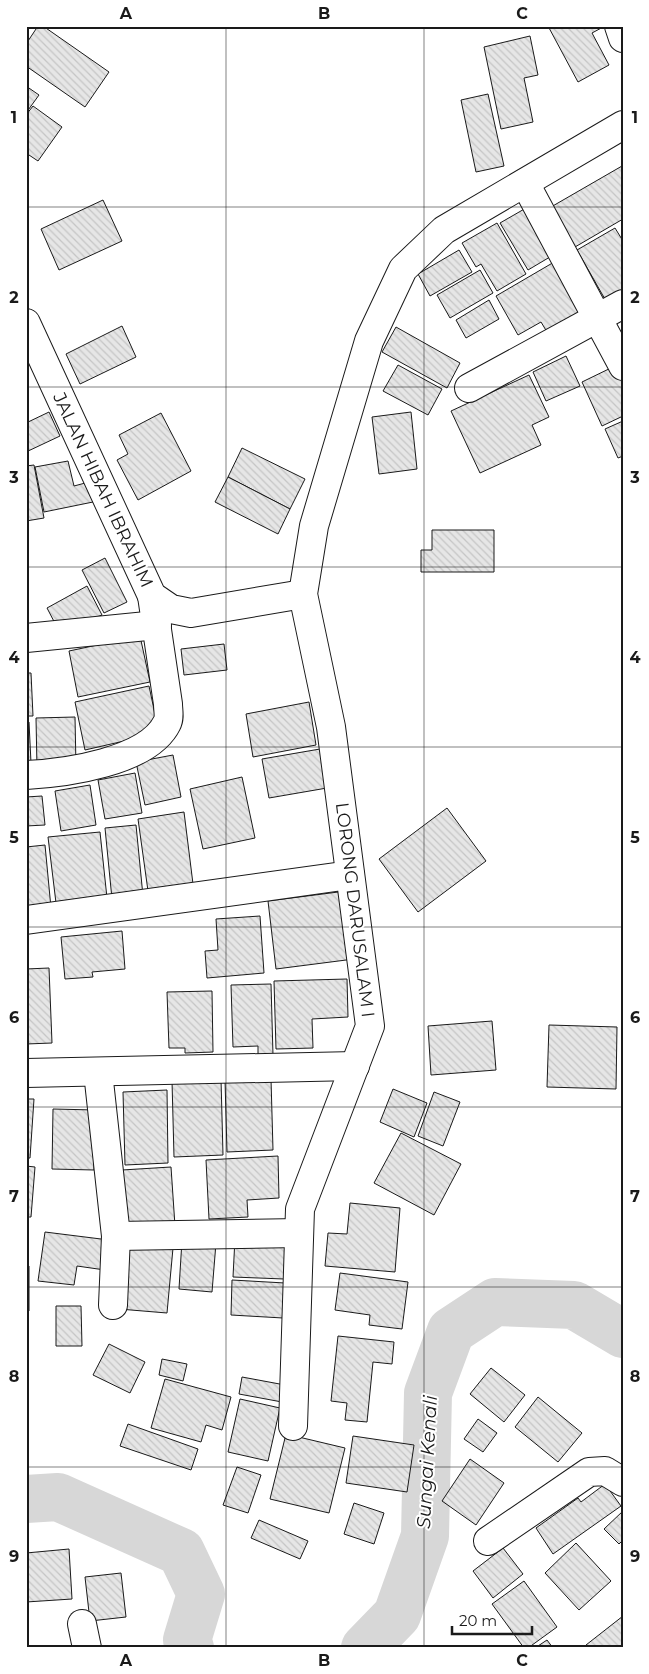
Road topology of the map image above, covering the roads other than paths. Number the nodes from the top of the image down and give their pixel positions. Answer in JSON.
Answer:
{"nodes":[{"id":1,"x":618,"y":26,"type":"edge"},
{"id":2,"x":623,"y":38,"type":"edge"},
{"id":3,"x":623,"y":125,"type":"edge"},
{"id":4,"x":525,"y":183,"type":"junction"},
{"id":5,"x":623,"y":304,"type":"edge"},
{"id":6,"x":596,"y":318,"type":"junction"},
{"id":7,"x":26,"y":323,"type":"edge"},
{"id":8,"x":623,"y":366,"type":"edge"},
{"id":9,"x":468,"y":388,"type":"dead end"},
{"id":10,"x":303,"y":594,"type":"junction"},
{"id":11,"x":152,"y":596,"type":"junction"},
{"id":12,"x":157,"y":625,"type":"junction"},
{"id":13,"x":26,"y":638,"type":"edge"},
{"id":14,"x":26,"y":775,"type":"edge"},
{"id":15,"x":350,"y":875,"type":"junction"},
{"id":16,"x":26,"y":920,"type":"edge"},
{"id":17,"x":355,"y":1066,"type":"junction"},
{"id":18,"x":98,"y":1072,"type":"junction"},
{"id":19,"x":26,"y":1073,"type":"edge"},
{"id":20,"x":299,"y":1233,"type":"junction"},
{"id":21,"x":116,"y":1236,"type":"junction"},
{"id":22,"x":113,"y":1305,"type":"dead end"},
{"id":23,"x":294,"y":1426,"type":"dead end"},
{"id":24,"x":623,"y":1482,"type":"edge"},
{"id":25,"x":488,"y":1542,"type":"dead end"}],
"edges":[{"from":1,"to":2,"type":"street"},
{"from":3,"to":4,"type":"street"},
{"from":4,"to":6,"type":"street"},
{"from":4,"to":10,"type":"street"},
{"from":5,"to":6,"type":"street"},
{"from":6,"to":8,"type":"street"},
{"from":6,"to":9,"type":"street"},
{"from":7,"to":11,"type":"street","name":"JALAN HIBAH IBRAHIM"},
{"from":10,"to":11,"type":"street","name":"JALAN HIBAH IBRAHIM"},
{"from":10,"to":15,"type":"street","name":"LORONG DARUSALAM I"},
{"from":11,"to":12,"type":"street"},
{"from":12,"to":13,"type":"street"},
{"from":12,"to":14,"type":"street"},
{"from":15,"to":16,"type":"street"},
{"from":15,"to":17,"type":"street","name":"LORONG DARUSALAM I"},
{"from":17,"to":18,"type":"street"},
{"from":17,"to":20,"type":"street","name":"LORONG DARUSALAM I"},
{"from":18,"to":19,"type":"street"},
{"from":18,"to":21,"type":"street"},
{"from":20,"to":21,"type":"street"},
{"from":20,"to":23,"type":"street","name":"LORONG DARUSALAM I"},
{"from":21,"to":22,"type":"street"},
{"from":24,"to":25,"type":"street"}]}
